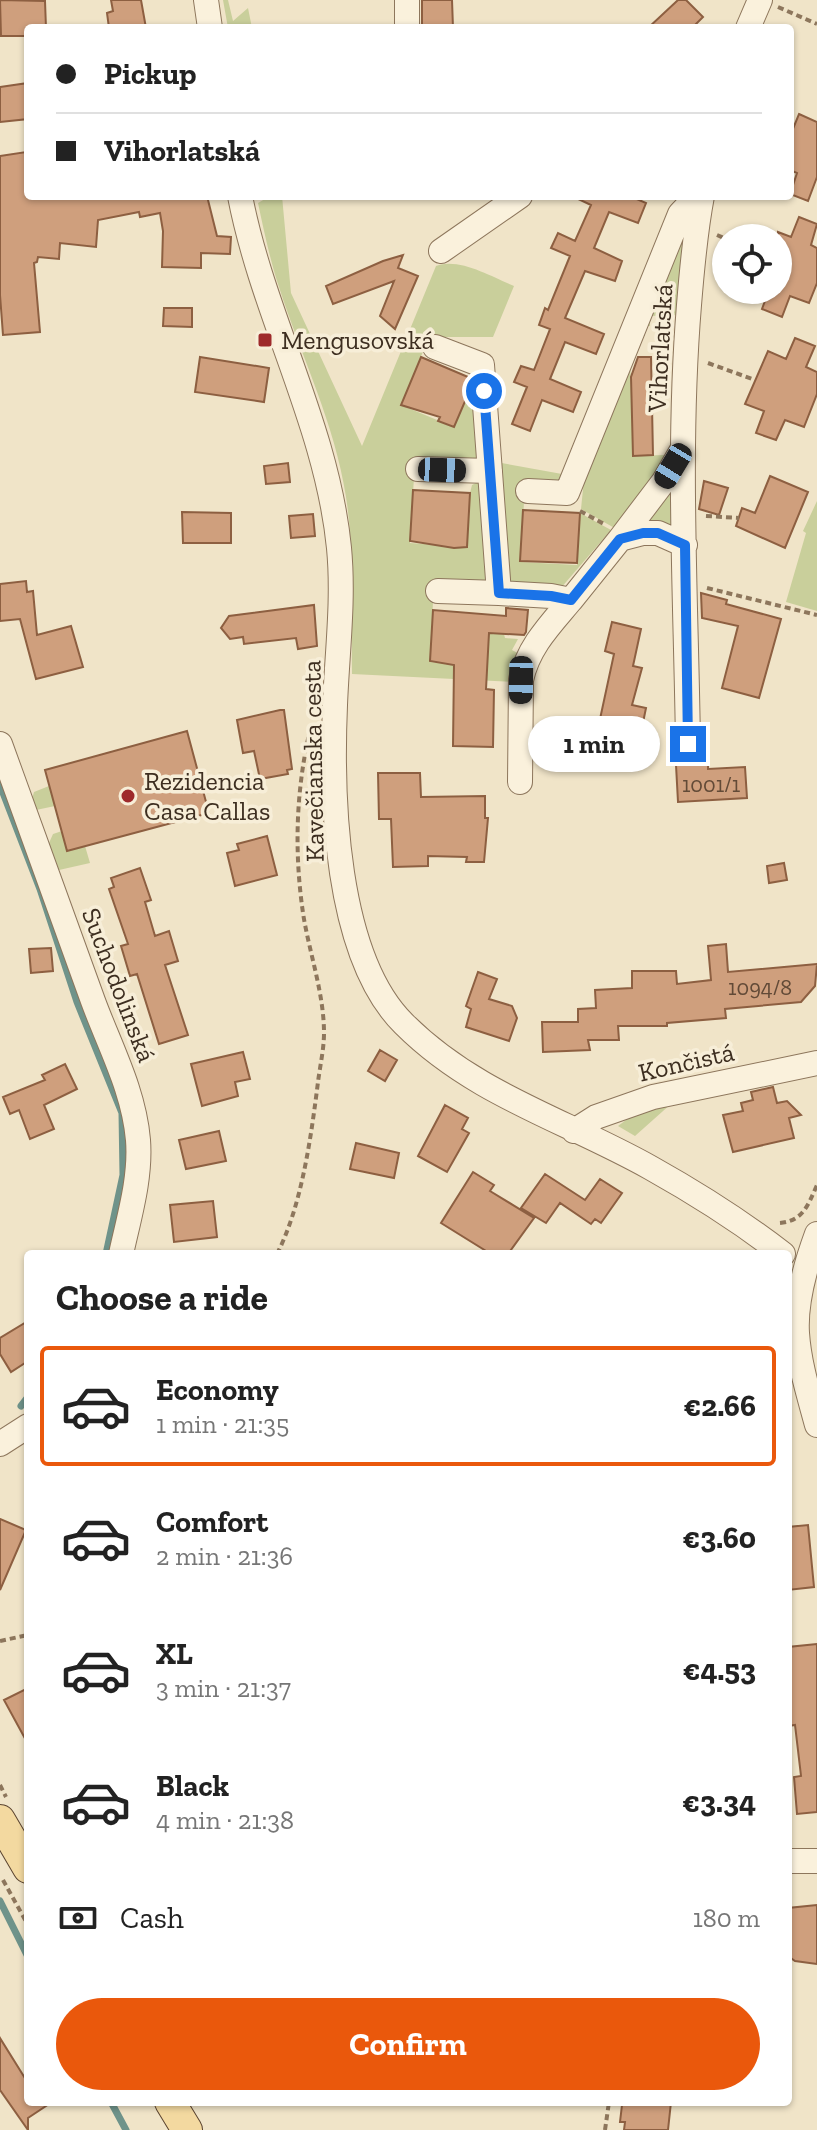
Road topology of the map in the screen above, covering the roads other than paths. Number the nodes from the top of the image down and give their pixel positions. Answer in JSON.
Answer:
{"nodes":[{"id":1,"x":206,"y":0,"type":"edge"},
{"id":2,"x":407,"y":0,"type":"edge"},
{"id":3,"x":766,"y":2,"type":"edge"},
{"id":4,"x":209,"y":24,"type":"edge"},
{"id":5,"x":407,"y":24,"type":"edge"},
{"id":6,"x":751,"y":24,"type":"edge"},
{"id":7,"x":241,"y":200,"type":"edge"},
{"id":8,"x":514,"y":200,"type":"edge"},
{"id":9,"x":696,"y":200,"type":"edge"},
{"id":10,"x":699,"y":200,"type":"edge"},
{"id":11,"x":441,"y":251,"type":"dead end"},
{"id":12,"x":435,"y":347,"type":"dead end"},
{"id":13,"x":682,"y":450,"type":"junction"},
{"id":14,"x":418,"y":469,"type":"dead end"},
{"id":15,"x":490,"y":471,"type":"junction"},
{"id":16,"x":528,"y":491,"type":"dead end"},
{"id":17,"x":616,"y":534,"type":"junction"},
{"id":18,"x":685,"y":545,"type":"junction"},
{"id":19,"x":438,"y":591,"type":"dead end"},
{"id":20,"x":499,"y":593,"type":"junction"},
{"id":21,"x":571,"y":600,"type":"junction"},
{"id":22,"x":0,"y":744,"type":"edge"},
{"id":23,"x":688,"y":744,"type":"dead end"},
{"id":24,"x":520,"y":782,"type":"dead end"},
{"id":25,"x":817,"y":1063,"type":"edge"},
{"id":26,"x":574,"y":1131,"type":"junction"},
{"id":27,"x":817,"y":1234,"type":"edge"},
{"id":28,"x":122,"y":1250,"type":"edge"},
{"id":29,"x":777,"y":1250,"type":"edge"},
{"id":30,"x":803,"y":1270,"type":"edge"},
{"id":31,"x":792,"y":1332,"type":"edge"},
{"id":32,"x":817,"y":1425,"type":"edge"},
{"id":33,"x":24,"y":1429,"type":"edge"},
{"id":34,"x":0,"y":1444,"type":"edge"},
{"id":35,"x":0,"y":1820,"type":"edge"},
{"id":36,"x":24,"y":1861,"type":"edge"},
{"id":37,"x":792,"y":1861,"type":"edge"},
{"id":38,"x":817,"y":1861,"type":"edge"},
{"id":39,"x":172,"y":2106,"type":"edge"},
{"id":40,"x":187,"y":2130,"type":"edge"}],
"edges":[{"from":1,"to":4,"type":"street"},
{"from":2,"to":5,"type":"street"},
{"from":3,"to":6,"type":"street"},
{"from":7,"to":26,"type":"street","name":"Kavečianska cesta"},
{"from":8,"to":11,"type":"street"},
{"from":9,"to":16,"type":"street","name":"Vihorlatská"},
{"from":10,"to":13,"type":"street","name":"Vihorlatská"},
{"from":12,"to":15,"type":"street"},
{"from":13,"to":17,"type":"street"},
{"from":13,"to":18,"type":"street","name":"Vihorlatská"},
{"from":14,"to":15,"type":"street"},
{"from":15,"to":20,"type":"street"},
{"from":17,"to":18,"type":"street"},
{"from":17,"to":21,"type":"street"},
{"from":18,"to":23,"type":"street","name":"Vihorlatská"},
{"from":19,"to":20,"type":"street"},
{"from":20,"to":21,"type":"street"},
{"from":21,"to":24,"type":"street"},
{"from":22,"to":28,"type":"street","name":"Suchodolinská"},
{"from":25,"to":26,"type":"street","name":"Končistá"},
{"from":26,"to":29,"type":"street","name":"Kavečianska cesta"},
{"from":27,"to":30,"type":"street"},
{"from":30,"to":31,"type":"street"},
{"from":31,"to":32,"type":"street"},
{"from":33,"to":34,"type":"street"},
{"from":35,"to":36,"type":"main road"},
{"from":37,"to":38,"type":"street"},
{"from":39,"to":40,"type":"main road"}]}
